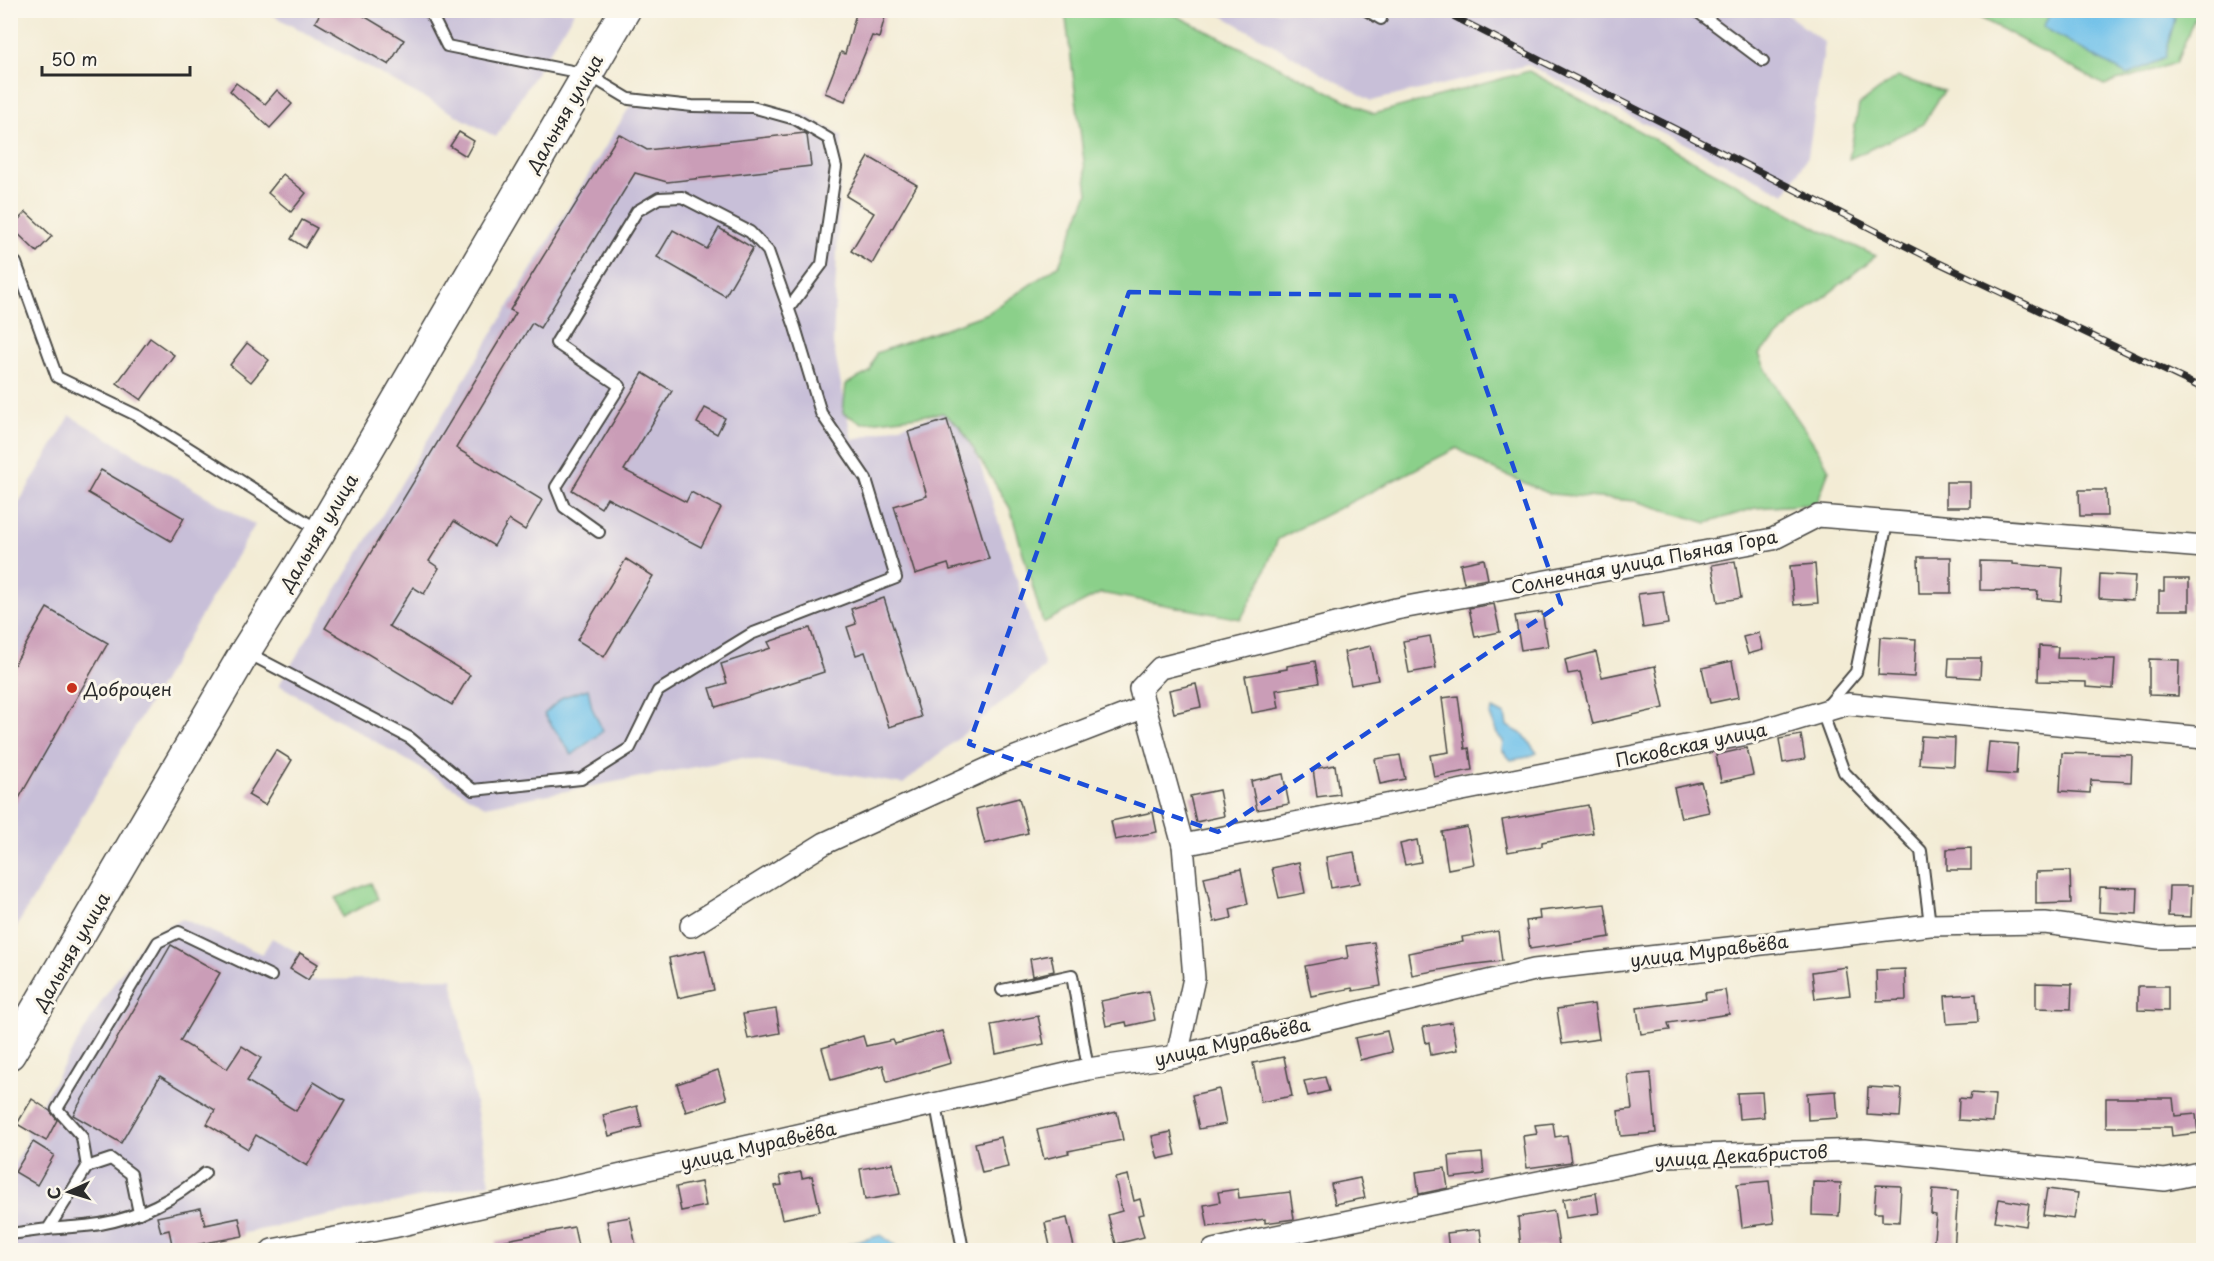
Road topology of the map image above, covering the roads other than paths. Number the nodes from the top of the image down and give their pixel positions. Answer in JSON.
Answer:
{"nodes":[{"id":1,"x":429,"y":10,"type":"edge"},
{"id":2,"x":626,"y":10,"type":"edge"},
{"id":3,"x":1366,"y":10,"type":"edge"},
{"id":4,"x":1695,"y":10,"type":"edge"},
{"id":5,"x":1381,"y":19,"type":"dead end"},
{"id":6,"x":1763,"y":61,"type":"dead end"},
{"id":7,"x":587,"y":74,"type":"junction"},
{"id":8,"x":16,"y":263,"type":"dead end"},
{"id":9,"x":789,"y":308,"type":"junction"},
{"id":10,"x":1887,"y":523,"type":"junction"},
{"id":11,"x":320,"y":532,"type":"junction"},
{"id":12,"x":599,"y":532,"type":"dead end"},
{"id":13,"x":2204,"y":547,"type":"edge"},
{"id":14,"x":245,"y":652,"type":"junction"},
{"id":15,"x":1145,"y":707,"type":"junction"},
{"id":16,"x":1822,"y":712,"type":"junction"},
{"id":17,"x":2204,"y":738,"type":"edge"},
{"id":18,"x":1183,"y":845,"type":"junction"},
{"id":19,"x":1930,"y":925,"type":"junction"},
{"id":20,"x":691,"y":926,"type":"dead end"},
{"id":21,"x":2204,"y":937,"type":"edge"},
{"id":22,"x":271,"y":976,"type":"dead end"},
{"id":23,"x":1002,"y":990,"type":"dead end"},
{"id":24,"x":10,"y":1054,"type":"edge"},
{"id":25,"x":1177,"y":1056,"type":"junction"},
{"id":26,"x":1088,"y":1069,"type":"junction"},
{"id":27,"x":936,"y":1105,"type":"junction"},
{"id":28,"x":87,"y":1167,"type":"junction"},
{"id":29,"x":2204,"y":1172,"type":"edge"},
{"id":30,"x":205,"y":1173,"type":"dead end"},
{"id":31,"x":140,"y":1212,"type":"junction"},
{"id":32,"x":48,"y":1229,"type":"junction"},
{"id":33,"x":10,"y":1234,"type":"edge"},
{"id":34,"x":272,"y":1251,"type":"edge"},
{"id":35,"x":963,"y":1251,"type":"edge"},
{"id":36,"x":1213,"y":1251,"type":"edge"}],
"edges":[{"from":1,"to":7,"type":"lane"},
{"from":2,"to":7,"type":"main road","name":"Дальняя улица"},
{"from":3,"to":5,"type":"lane"},
{"from":4,"to":6,"type":"lane"},
{"from":7,"to":9,"type":"lane"},
{"from":7,"to":11,"type":"main road","name":"Дальняя улица"},
{"from":8,"to":11,"type":"lane"},
{"from":9,"to":12,"type":"lane"},
{"from":9,"to":14,"type":"lane"},
{"from":10,"to":13,"type":"street","name":"Солнечная улица Пьяная Гора"},
{"from":10,"to":15,"type":"street","name":"Солнечная улица Пьяная Гора"},
{"from":10,"to":16,"type":"lane"},
{"from":11,"to":14,"type":"main road","name":"Дальняя улица"},
{"from":14,"to":24,"type":"main road","name":"Дальняя улица"},
{"from":15,"to":18,"type":"street"},
{"from":15,"to":20,"type":"street"},
{"from":16,"to":17,"type":"street","name":"Псковская улица"},
{"from":16,"to":18,"type":"street","name":"Псковская улица"},
{"from":16,"to":19,"type":"lane"},
{"from":18,"to":25,"type":"street"},
{"from":19,"to":21,"type":"street","name":"улица Муравьёва"},
{"from":19,"to":25,"type":"street","name":"улица Муравьёва"},
{"from":22,"to":28,"type":"lane"},
{"from":23,"to":26,"type":"lane"},
{"from":25,"to":26,"type":"street","name":"улица Муравьёва"},
{"from":26,"to":27,"type":"street","name":"улица Муравьёва"},
{"from":27,"to":34,"type":"street","name":"улица Муравьёва"},
{"from":27,"to":35,"type":"lane"},
{"from":28,"to":31,"type":"lane"},
{"from":28,"to":32,"type":"lane"},
{"from":29,"to":36,"type":"street","name":"улица Декабристов"},
{"from":30,"to":31,"type":"lane"},
{"from":31,"to":32,"type":"lane"},
{"from":32,"to":33,"type":"lane"}]}
